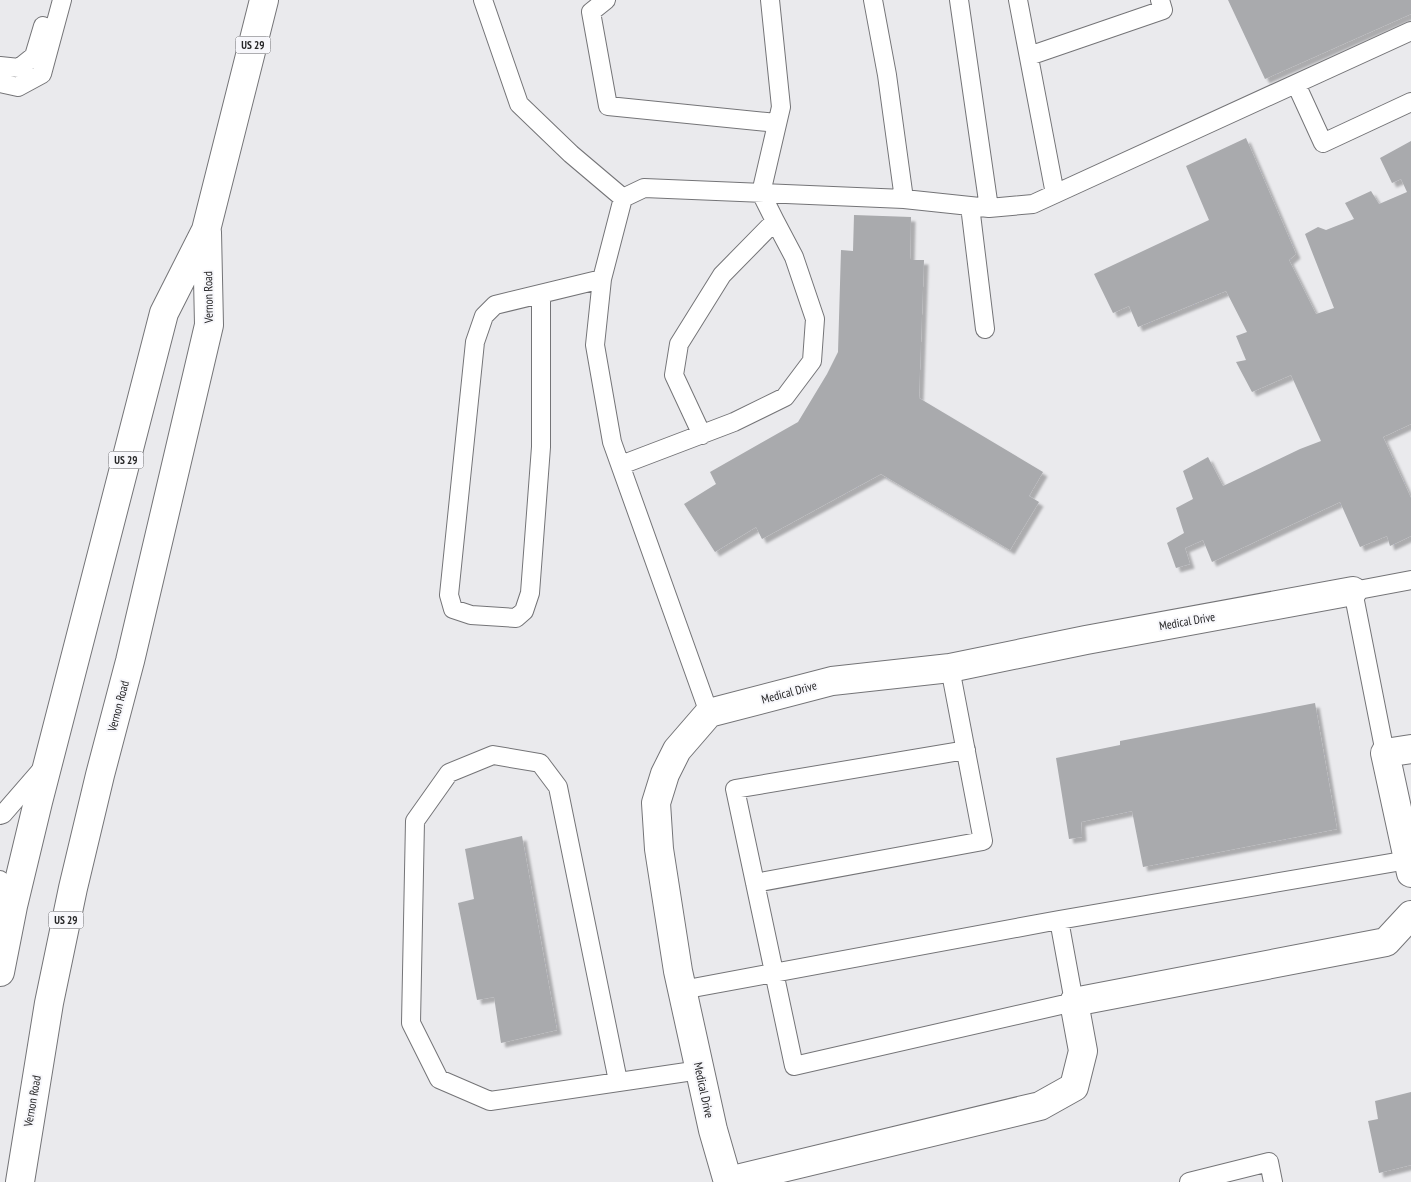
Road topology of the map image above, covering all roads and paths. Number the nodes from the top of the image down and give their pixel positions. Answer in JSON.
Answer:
{"nodes":[{"id":1,"x":51,"y":0,"type":"edge"},
{"id":2,"x":62,"y":0,"type":"edge"},
{"id":3,"x":264,"y":0,"type":"edge"},
{"id":4,"x":483,"y":0,"type":"edge"},
{"id":5,"x":606,"y":0,"type":"edge"},
{"id":6,"x":770,"y":0,"type":"edge"},
{"id":7,"x":873,"y":0,"type":"edge"},
{"id":8,"x":960,"y":0,"type":"edge"},
{"id":9,"x":1018,"y":0,"type":"edge"},
{"id":10,"x":1160,"y":0,"type":"edge"},
{"id":11,"x":1411,"y":32,"type":"edge"},
{"id":12,"x":1029,"y":56,"type":"junction"},
{"id":13,"x":0,"y":66,"type":"edge"},
{"id":14,"x":0,"y":83,"type":"edge"},
{"id":15,"x":1296,"y":84,"type":"junction"},
{"id":16,"x":1411,"y":102,"type":"edge"},
{"id":17,"x":777,"y":123,"type":"junction"},
{"id":18,"x":760,"y":193,"type":"junction"},
{"id":19,"x":1055,"y":194,"type":"junction"},
{"id":20,"x":623,"y":198,"type":"junction"},
{"id":21,"x":904,"y":199,"type":"junction"},
{"id":22,"x":970,"y":206,"type":"junction"},
{"id":23,"x":989,"y":208,"type":"junction"},
{"id":24,"x":775,"y":221,"type":"junction"},
{"id":25,"x":206,"y":230,"type":"junction"},
{"id":26,"x":602,"y":279,"type":"junction"},
{"id":27,"x":541,"y":294,"type":"junction"},
{"id":28,"x":984,"y":329,"type":"dead end"},
{"id":29,"x":702,"y":435,"type":"junction"},
{"id":30,"x":621,"y":465,"type":"junction"},
{"id":31,"x":1411,"y":580,"type":"edge"},
{"id":32,"x":1353,"y":591,"type":"junction"},
{"id":33,"x":950,"y":668,"type":"junction"},
{"id":34,"x":709,"y":713,"type":"junction"},
{"id":35,"x":966,"y":750,"type":"junction"},
{"id":36,"x":1398,"y":751,"type":"edge"},
{"id":37,"x":49,"y":762,"type":"junction"},
{"id":38,"x":0,"y":815,"type":"edge"},
{"id":39,"x":1410,"y":866,"type":"edge"},
{"id":40,"x":0,"y":880,"type":"edge"},
{"id":41,"x":755,"y":883,"type":"junction"},
{"id":42,"x":13,"y":906,"type":"junction"},
{"id":43,"x":1411,"y":915,"type":"edge"},
{"id":44,"x":1059,"y":920,"type":"junction"},
{"id":45,"x":0,"y":972,"type":"edge"},
{"id":46,"x":774,"y":973,"type":"junction"},
{"id":47,"x":682,"y":990,"type":"junction"},
{"id":48,"x":1074,"y":1002,"type":"junction"},
{"id":49,"x":700,"y":1070,"type":"junction"},
{"id":50,"x":618,"y":1081,"type":"junction"},
{"id":51,"x":728,"y":1181,"type":"edge"},
{"id":52,"x":20,"y":1182,"type":"edge"},
{"id":53,"x":1189,"y":1182,"type":"edge"},
{"id":54,"x":1273,"y":1182,"type":"edge"}],
"edges":[{"from":1,"to":13,"type":"lane"},
{"from":2,"to":14,"type":"lane"},
{"from":3,"to":25,"type":"street","name":"Vernon Road","number":"US 29"},
{"from":4,"to":20,"type":"lane"},
{"from":5,"to":17,"type":"lane"},
{"from":6,"to":17,"type":"lane"},
{"from":7,"to":21,"type":"lane"},
{"from":8,"to":23,"type":"lane"},
{"from":9,"to":12,"type":"lane"},
{"from":10,"to":12,"type":"lane"},
{"from":11,"to":15,"type":"lane"},
{"from":12,"to":19,"type":"lane"},
{"from":15,"to":16,"type":"lane"},
{"from":15,"to":19,"type":"lane"},
{"from":17,"to":18,"type":"lane"},
{"from":18,"to":20,"type":"lane"},
{"from":18,"to":21,"type":"lane"},
{"from":18,"to":24,"type":"lane"},
{"from":19,"to":23,"type":"lane"},
{"from":20,"to":26,"type":"lane"},
{"from":21,"to":22,"type":"lane"},
{"from":22,"to":23,"type":"lane"},
{"from":22,"to":28,"type":"lane"},
{"from":24,"to":29,"type":"lane"},
{"from":24,"to":29,"type":"lane"},
{"from":25,"to":37,"type":"street","name":"Vernon Road","number":"US 29"},
{"from":25,"to":52,"type":"street","name":"Vernon Road","number":"US 29"},
{"from":26,"to":27,"type":"lane"},
{"from":26,"to":30,"type":"lane"},
{"from":27,"to":27,"type":"lane"},
{"from":29,"to":30,"type":"lane"},
{"from":30,"to":34,"type":"lane"},
{"from":31,"to":32,"type":"lane"},
{"from":32,"to":33,"type":"street","name":"Medical Drive"},
{"from":32,"to":36,"type":"lane"},
{"from":33,"to":34,"type":"street","name":"Medical Drive"},
{"from":33,"to":35,"type":"lane"},
{"from":34,"to":47,"type":"street","name":"Medical Drive"},
{"from":35,"to":41,"type":"lane"},
{"from":35,"to":41,"type":"lane"},
{"from":36,"to":39,"type":"street"},
{"from":37,"to":38,"type":"lane"},
{"from":37,"to":42,"type":"street","name":"Vernon Road","number":"US 29"},
{"from":39,"to":44,"type":"lane"},
{"from":40,"to":42,"type":"lane"},
{"from":41,"to":46,"type":"lane"},
{"from":42,"to":45,"type":"street","name":"Vernon Road","number":"US 29"},
{"from":43,"to":48,"type":"street"},
{"from":44,"to":46,"type":"lane"},
{"from":44,"to":48,"type":"lane"},
{"from":46,"to":47,"type":"lane"},
{"from":46,"to":48,"type":"lane"},
{"from":47,"to":49,"type":"street","name":"Medical Drive"},
{"from":48,"to":51,"type":"street","name":"Medical Drive"},
{"from":49,"to":50,"type":"lane"},
{"from":49,"to":51,"type":"street","name":"Medical Drive"},
{"from":50,"to":50,"type":"lane"},
{"from":53,"to":54,"type":"lane"}]}
